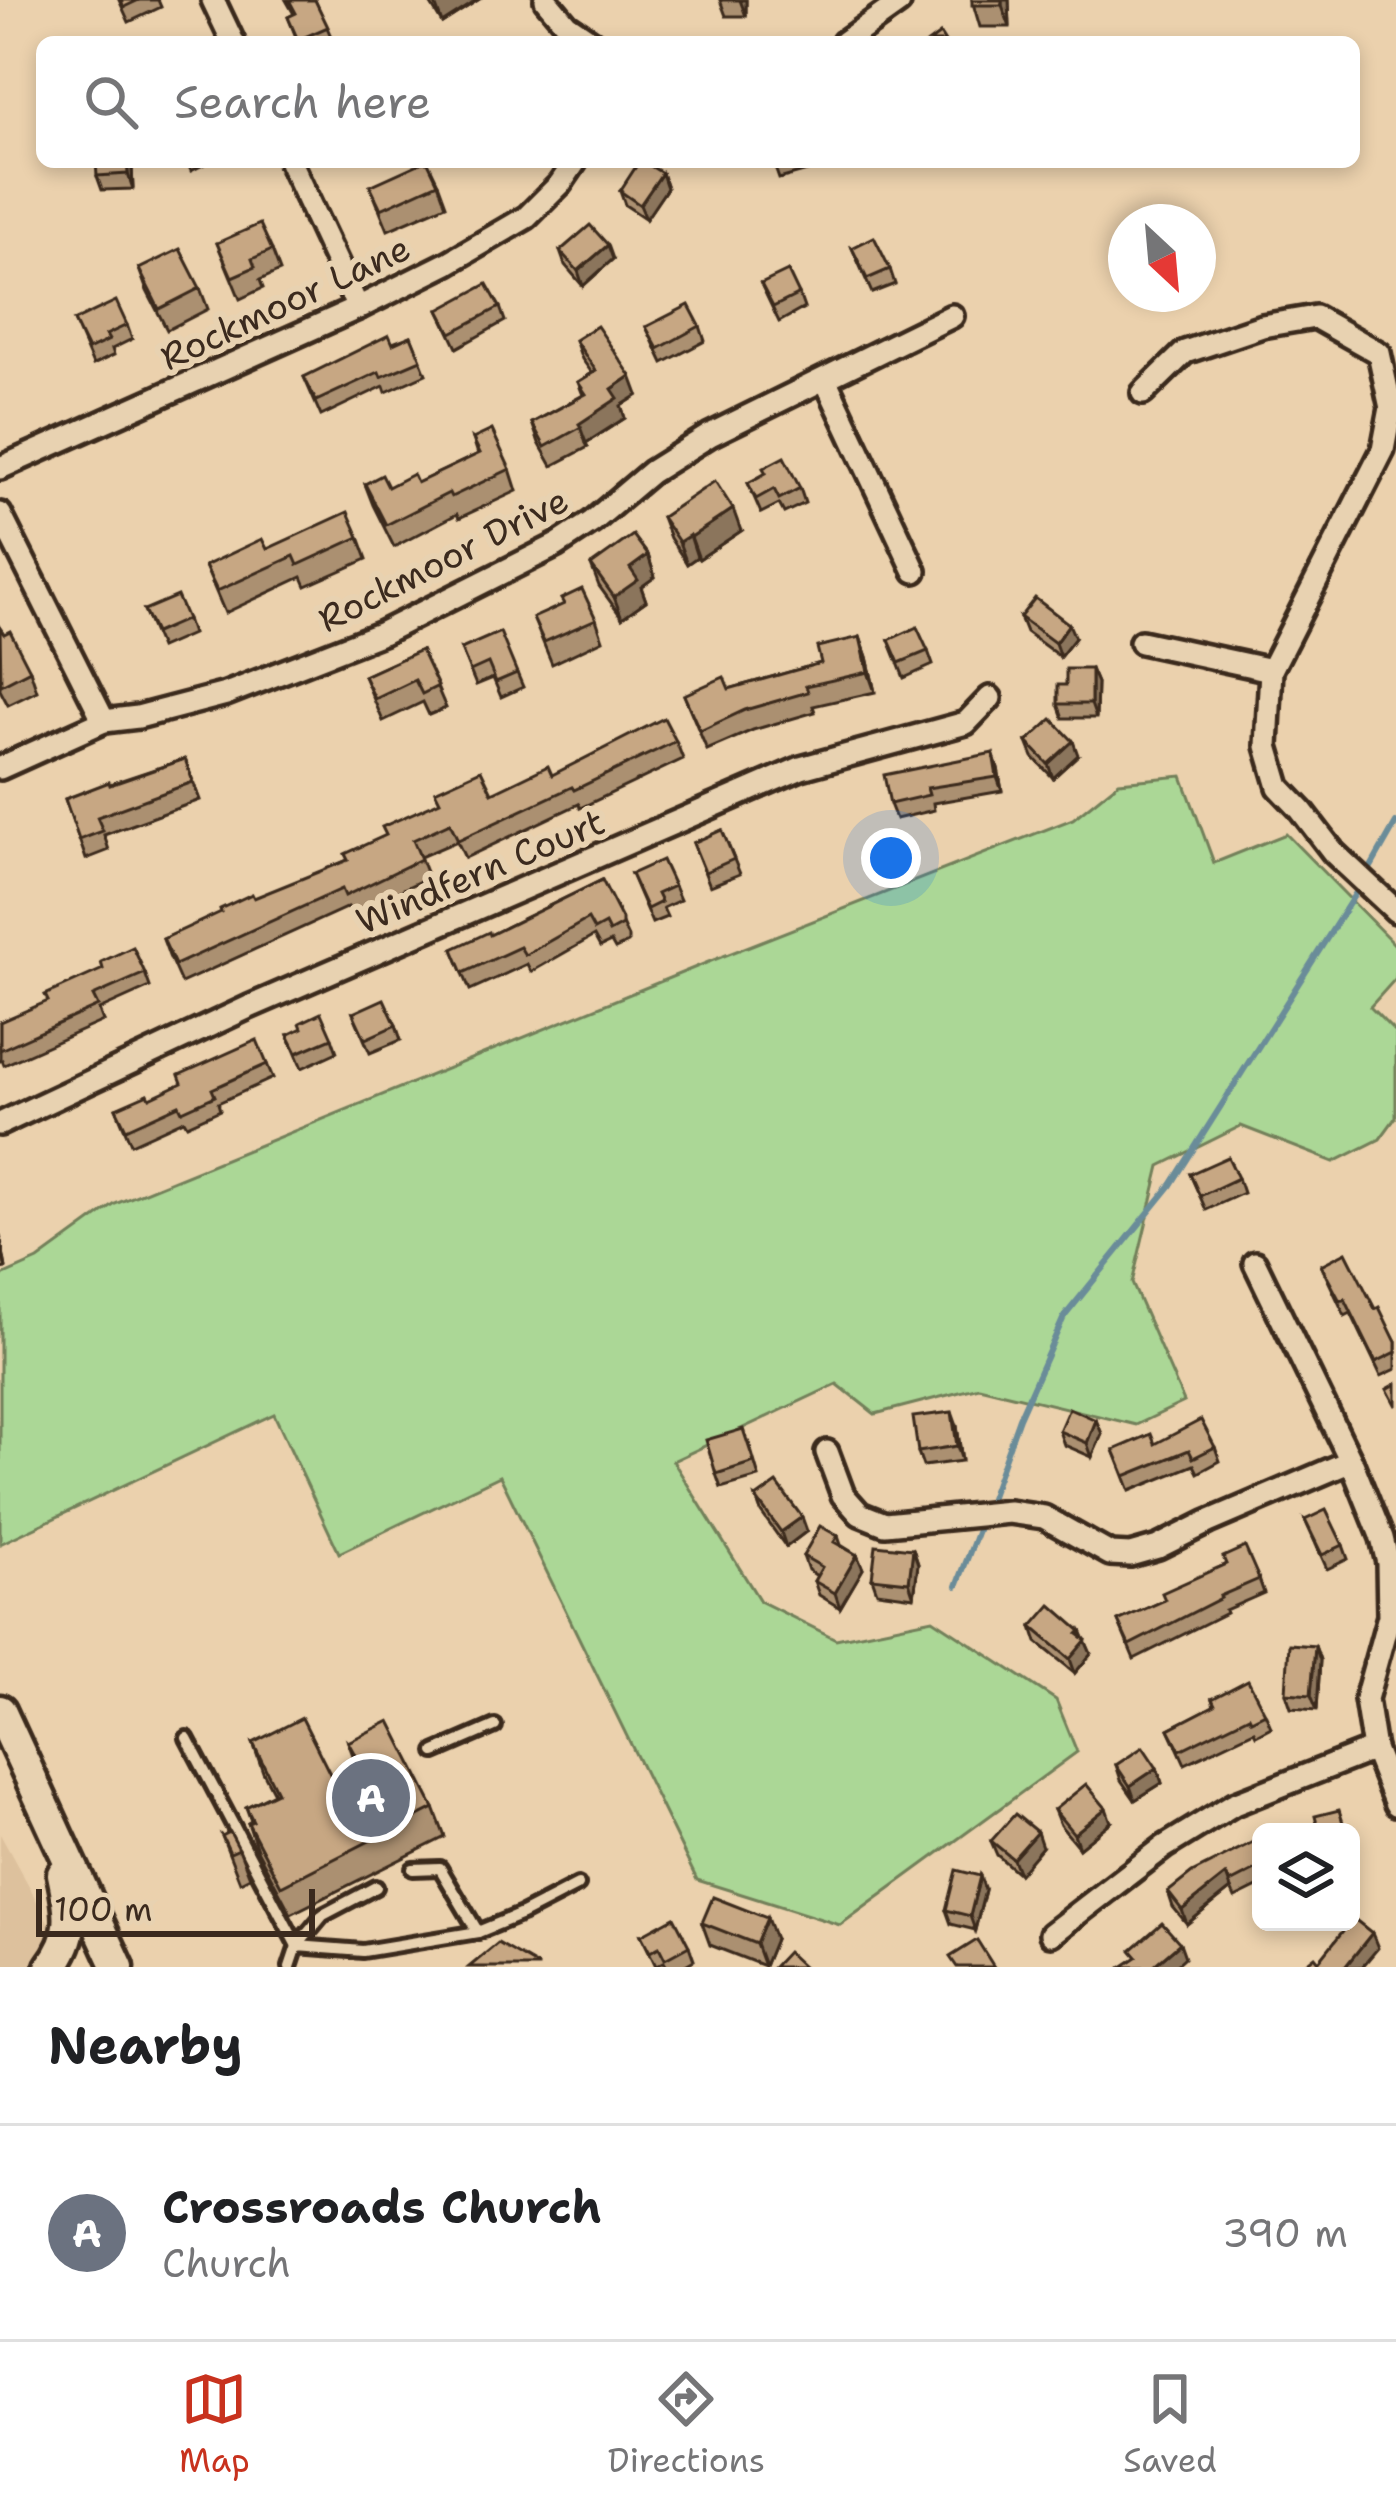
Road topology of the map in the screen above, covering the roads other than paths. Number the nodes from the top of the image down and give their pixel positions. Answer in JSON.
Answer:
{"nodes":[{"id":1,"x":213,"y":0,"type":"edge"},
{"id":2,"x":547,"y":0,"type":"edge"},
{"id":3,"x":899,"y":3,"type":"dead end"},
{"id":4,"x":230,"y":36,"type":"edge"},
{"id":5,"x":584,"y":36,"type":"edge"},
{"id":6,"x":852,"y":36,"type":"edge"},
{"id":7,"x":293,"y":168,"type":"edge"},
{"id":8,"x":571,"y":168,"type":"edge"},
{"id":9,"x":358,"y":308,"type":"junction"},
{"id":10,"x":952,"y":316,"type":"dead end"},
{"id":11,"x":1387,"y":346,"type":"edge"},
{"id":12,"x":825,"y":379,"type":"junction"},
{"id":13,"x":1144,"y":393,"type":"dead end"},
{"id":14,"x":0,"y":468,"type":"edge"},
{"id":15,"x":0,"y":514,"type":"edge"},
{"id":16,"x":915,"y":571,"type":"dead end"},
{"id":17,"x":1141,"y":642,"type":"dead end"},
{"id":18,"x":1271,"y":670,"type":"junction"},
{"id":19,"x":990,"y":698,"type":"dead end"},
{"id":20,"x":104,"y":722,"type":"junction"},
{"id":21,"x":0,"y":768,"type":"edge"},
{"id":22,"x":1396,"y":910,"type":"edge"},
{"id":23,"x":0,"y":1124,"type":"edge"},
{"id":24,"x":1255,"y":1263,"type":"dead end"},
{"id":25,"x":827,"y":1452,"type":"dead end"},
{"id":26,"x":1352,"y":1461,"type":"junction"},
{"id":27,"x":0,"y":1711,"type":"edge"},
{"id":28,"x":495,"y":1726,"type":"dead end"},
{"id":29,"x":187,"y":1738,"type":"dead end"},
{"id":30,"x":1374,"y":1749,"type":"junction"},
{"id":31,"x":435,"y":1752,"type":"dead end"},
{"id":32,"x":1396,"y":1804,"type":"edge"},
{"id":33,"x":51,"y":1821,"type":"junction"},
{"id":34,"x":413,"y":1869,"type":"dead end"},
{"id":35,"x":578,"y":1886,"type":"dead end"},
{"id":36,"x":376,"y":1887,"type":"dead end"},
{"id":37,"x":478,"y":1932,"type":"junction"},
{"id":38,"x":1051,"y":1934,"type":"dead end"},
{"id":39,"x":297,"y":1946,"type":"junction"},
{"id":40,"x":51,"y":1967,"type":"edge"},
{"id":41,"x":118,"y":1967,"type":"edge"},
{"id":42,"x":290,"y":1967,"type":"edge"}],
"edges":[{"from":1,"to":4,"type":"street"},
{"from":2,"to":5,"type":"street"},
{"from":3,"to":6,"type":"street"},
{"from":7,"to":9,"type":"street"},
{"from":8,"to":9,"type":"street","name":"Rockmoor Lane"},
{"from":9,"to":14,"type":"street","name":"Rockmoor Lane"},
{"from":10,"to":12,"type":"street","name":"Rockmoor Drive"},
{"from":11,"to":13,"type":"street"},
{"from":11,"to":18,"type":"street"},
{"from":12,"to":16,"type":"street"},
{"from":12,"to":20,"type":"street","name":"Rockmoor Drive"},
{"from":15,"to":20,"type":"street"},
{"from":17,"to":18,"type":"street"},
{"from":18,"to":22,"type":"street"},
{"from":19,"to":23,"type":"street","name":"Windfern Court"},
{"from":20,"to":21,"type":"street","name":"Rockmoor Drive"},
{"from":24,"to":26,"type":"street"},
{"from":25,"to":26,"type":"street"},
{"from":26,"to":30,"type":"street"},
{"from":27,"to":33,"type":"main road"},
{"from":28,"to":31,"type":"lane"},
{"from":29,"to":39,"type":"lane"},
{"from":30,"to":32,"type":"street"},
{"from":30,"to":38,"type":"street"},
{"from":33,"to":40,"type":"main road"},
{"from":33,"to":41,"type":"main road"},
{"from":34,"to":37,"type":"lane"},
{"from":35,"to":37,"type":"lane"},
{"from":36,"to":39,"type":"lane"},
{"from":37,"to":39,"type":"lane"},
{"from":39,"to":42,"type":"lane"}]}
